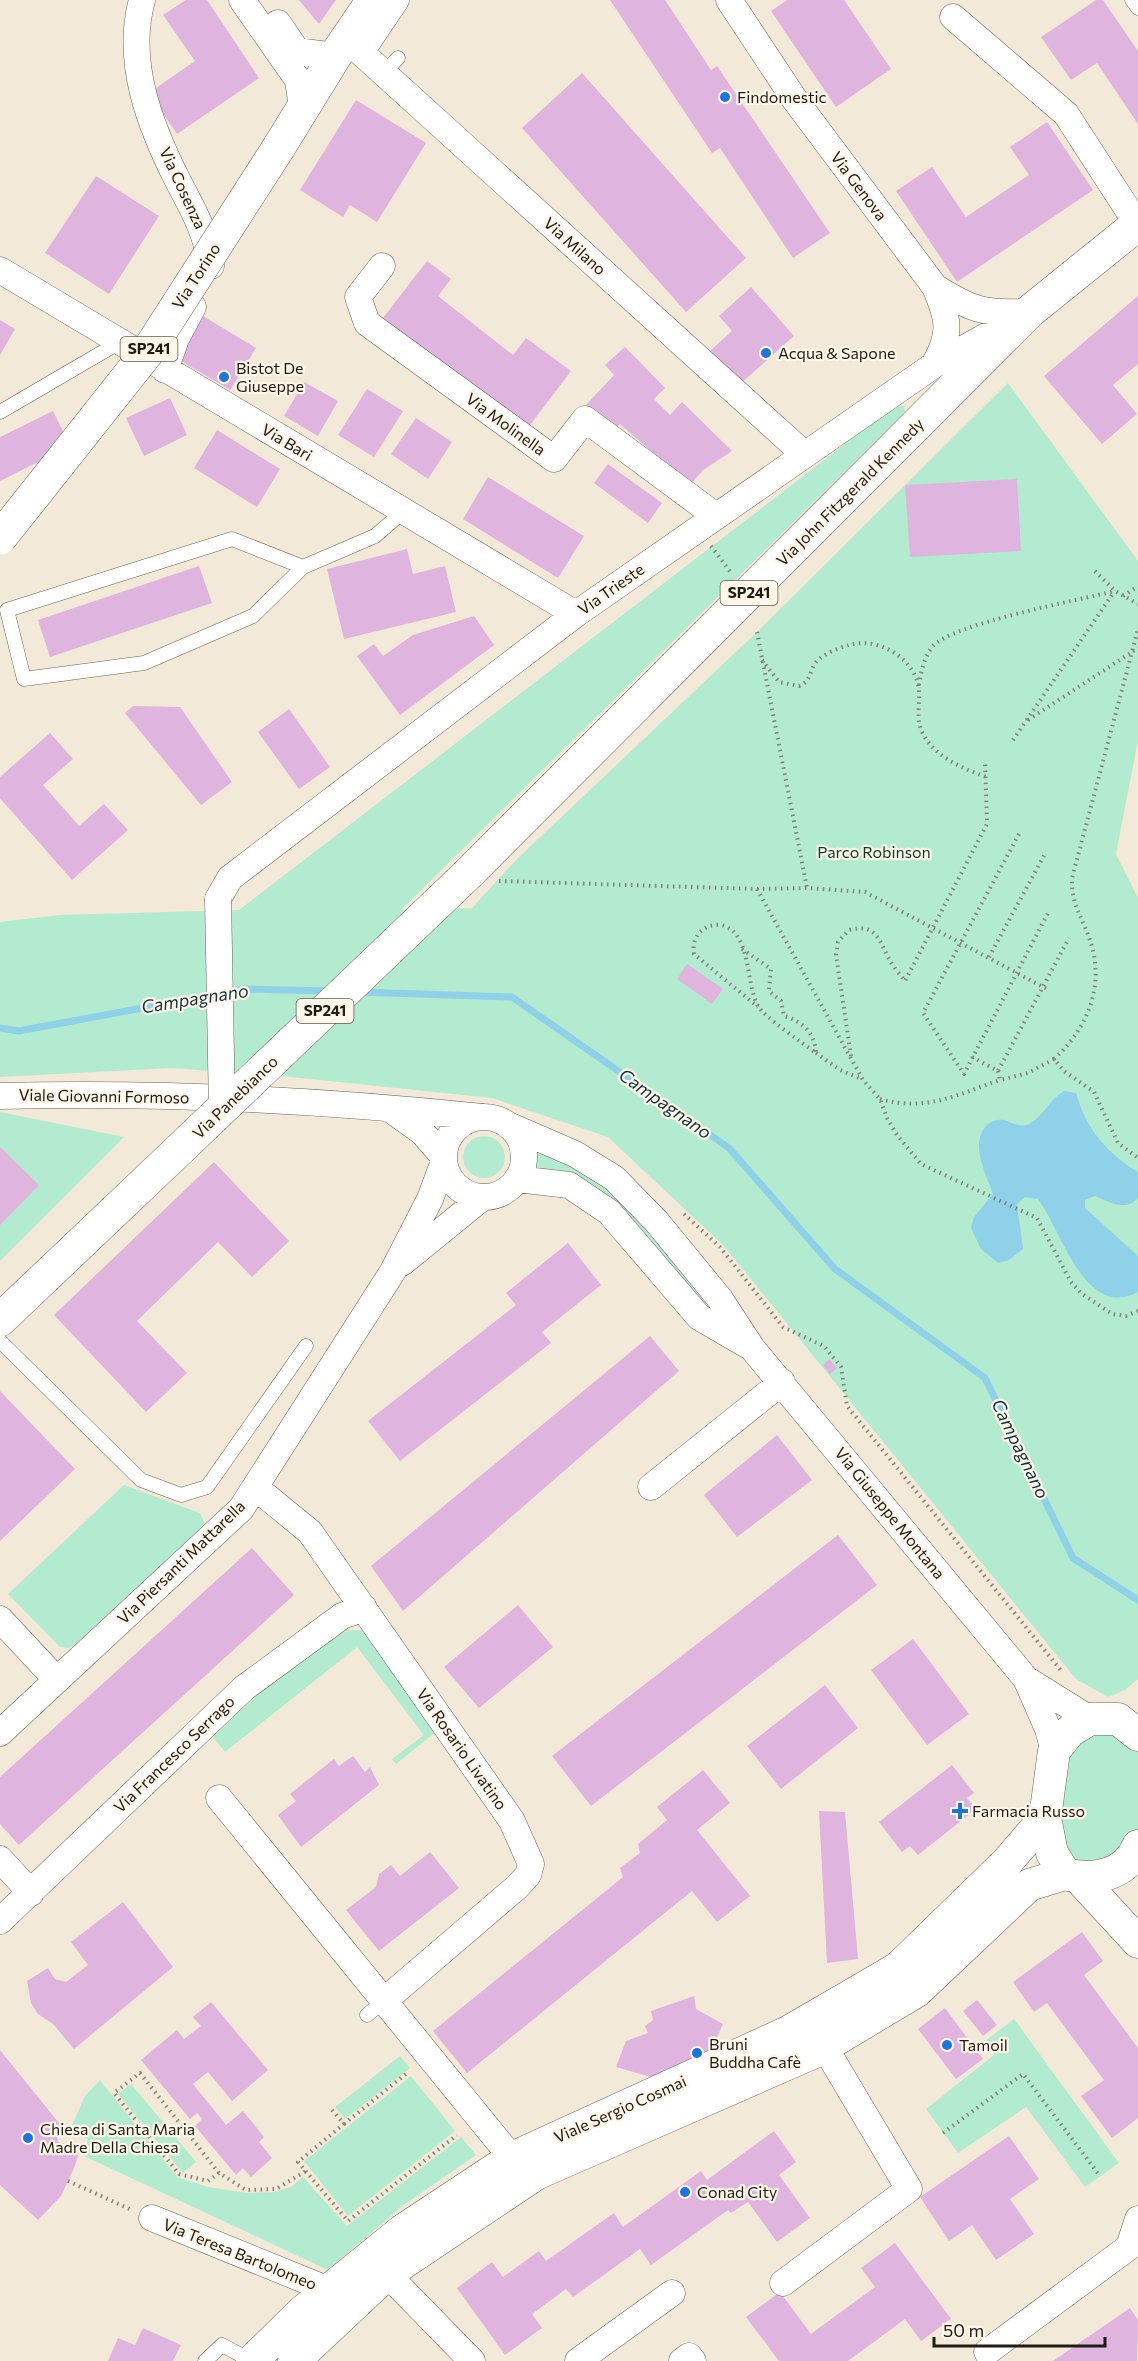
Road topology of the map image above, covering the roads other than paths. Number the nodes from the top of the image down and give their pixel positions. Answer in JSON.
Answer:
{"nodes":[{"id":1,"x":142,"y":0,"type":"edge"},
{"id":2,"x":242,"y":0,"type":"edge"},
{"id":3,"x":261,"y":0,"type":"edge"},
{"id":4,"x":373,"y":0,"type":"edge"},
{"id":5,"x":396,"y":0,"type":"edge"},
{"id":6,"x":729,"y":0,"type":"edge"},
{"id":7,"x":1132,"y":0,"type":"edge"},
{"id":8,"x":1138,"y":8,"type":"edge"},
{"id":9,"x":953,"y":17,"type":"dead end"},
{"id":10,"x":347,"y":49,"type":"junction"},
{"id":11,"x":302,"y":108,"type":"junction"},
{"id":12,"x":1138,"y":224,"type":"edge"},
{"id":13,"x":382,"y":266,"type":"dead end"},
{"id":14,"x":0,"y":270,"type":"edge"},
{"id":15,"x":934,"y":287,"type":"junction"},
{"id":16,"x":1029,"y":312,"type":"junction"},
{"id":17,"x":120,"y":342,"type":"junction"},
{"id":18,"x":934,"y":365,"type":"junction"},
{"id":19,"x":165,"y":370,"type":"junction"},
{"id":20,"x":0,"y":412,"type":"edge"},
{"id":21,"x":804,"y":454,"type":"junction"},
{"id":22,"x":404,"y":512,"type":"junction"},
{"id":23,"x":716,"y":516,"type":"junction"},
{"id":24,"x":0,"y":538,"type":"edge"},
{"id":25,"x":303,"y":567,"type":"junction"},
{"id":26,"x":576,"y":614,"type":"junction"},
{"id":27,"x":482,"y":877,"type":"joint"},
{"id":28,"x":0,"y":1096,"type":"edge"},
{"id":29,"x":387,"y":1107,"type":"junction"},
{"id":30,"x":222,"y":1109,"type":"junction"},
{"id":31,"x":482,"y":1117,"type":"junction"},
{"id":32,"x":507,"y":1125,"type":"junction"},
{"id":33,"x":444,"y":1159,"type":"junction"},
{"id":34,"x":516,"y":1179,"type":"junction"},
{"id":35,"x":483,"y":1197,"type":"junction"},
{"id":36,"x":393,"y":1271,"type":"junction"},
{"id":37,"x":0,"y":1320,"type":"edge"},
{"id":38,"x":0,"y":1341,"type":"edge"},
{"id":39,"x":306,"y":1346,"type":"dead end"},
{"id":40,"x":752,"y":1348,"type":"junction"},
{"id":41,"x":782,"y":1382,"type":"junction"},
{"id":42,"x":255,"y":1487,"type":"junction"},
{"id":43,"x":651,"y":1487,"type":"dead end"},
{"id":44,"x":364,"y":1608,"type":"junction"},
{"id":45,"x":0,"y":1619,"type":"edge"},
{"id":46,"x":56,"y":1679,"type":"junction"},
{"id":47,"x":1026,"y":1679,"type":"junction"},
{"id":48,"x":1121,"y":1719,"type":"edge"},
{"id":49,"x":0,"y":1733,"type":"edge"},
{"id":50,"x":1054,"y":1751,"type":"junction"},
{"id":51,"x":219,"y":1798,"type":"dead end"},
{"id":52,"x":1045,"y":1818,"type":"junction"},
{"id":53,"x":1138,"y":1846,"type":"edge"},
{"id":54,"x":0,"y":1859,"type":"edge"},
{"id":55,"x":1072,"y":1876,"type":"junction"},
{"id":56,"x":31,"y":1893,"type":"junction"},
{"id":57,"x":0,"y":1921,"type":"edge"},
{"id":58,"x":1138,"y":1942,"type":"edge"},
{"id":59,"x":376,"y":2008,"type":"junction"},
{"id":60,"x":824,"y":2046,"type":"junction"},
{"id":61,"x":512,"y":2158,"type":"junction"},
{"id":62,"x":152,"y":2218,"type":"road end"},
{"id":63,"x":1138,"y":2218,"type":"edge"},
{"id":64,"x":387,"y":2274,"type":"junction"},
{"id":65,"x":783,"y":2283,"type":"dead end"},
{"id":66,"x":329,"y":2290,"type":"junction"},
{"id":67,"x":672,"y":2293,"type":"dead end"},
{"id":68,"x":987,"y":2352,"type":"dead end"},
{"id":69,"x":205,"y":2361,"type":"edge"},
{"id":70,"x":252,"y":2361,"type":"edge"},
{"id":71,"x":294,"y":2361,"type":"edge"},
{"id":72,"x":472,"y":2361,"type":"edge"},
{"id":73,"x":578,"y":2361,"type":"edge"},
{"id":74,"x":682,"y":2361,"type":"edge"},
{"id":75,"x":693,"y":2361,"type":"edge"}],
"edges":[{"from":1,"to":19,"type":"street","name":"Via Cosenza"},
{"from":2,"to":11,"type":"street"},
{"from":3,"to":10,"type":"street"},
{"from":4,"to":10,"type":"main road","name":"Via Torino","number":"SP241"},
{"from":5,"to":10,"type":"street"},
{"from":6,"to":15,"type":"street","name":"Via Genova"},
{"from":7,"to":8,"type":"lane"},
{"from":9,"to":12,"type":"street"},
{"from":10,"to":11,"type":"main road","name":"Via Torino","number":"SP241"},
{"from":10,"to":21,"type":"street","name":"Via Milano"},
{"from":11,"to":24,"type":"main road","name":"Via Torino","number":"SP241","bridge":true},
{"from":12,"to":16,"type":"main road","name":"Via John Fitzgerald Kennedy","number":"SP241"},
{"from":13,"to":23,"type":"street","name":"Via Molinella"},
{"from":14,"to":17,"type":"street","name":"Via Bari"},
{"from":15,"to":16,"type":"street","name":"Via Genova"},
{"from":15,"to":18,"type":"street"},
{"from":16,"to":18,"type":"street","name":"Via Trieste"},
{"from":16,"to":27,"type":"main road","name":"Via John Fitzgerald Kennedy","number":"SP241"},
{"from":17,"to":19,"type":"street","name":"Via Bari"},
{"from":17,"to":20,"type":"lane"},
{"from":18,"to":21,"type":"street","name":"Via Trieste"},
{"from":19,"to":22,"type":"street","name":"Via Bari"},
{"from":21,"to":23,"type":"street","name":"Via Trieste"},
{"from":22,"to":25,"type":"lane"},
{"from":22,"to":26,"type":"street","name":"Via Bari"},
{"from":23,"to":26,"type":"street","name":"Via Trieste"},
{"from":25,"to":25,"type":"lane"},
{"from":26,"to":30,"type":"street","name":"Via Trieste","bridge":true},
{"from":27,"to":30,"type":"main road","name":"Via Panebianco","number":"SP241","bridge":true},
{"from":28,"to":29,"type":"street","name":"Viale Giovanni Formoso"},
{"from":29,"to":31,"type":"street","name":"Viale Giovanni Formoso"},
{"from":29,"to":33,"type":"street"},
{"from":30,"to":37,"type":"main road","name":"Via Panebianco","number":"SP241","bridge":true},
{"from":31,"to":32,"type":"street"},
{"from":31,"to":33,"type":"street"},
{"from":32,"to":34,"type":"street"},
{"from":32,"to":40,"type":"street","name":"Via Giuseppe Montana"},
{"from":33,"to":35,"type":"street"},
{"from":33,"to":36,"type":"street","name":"Via Piersanti Mattarella"},
{"from":34,"to":35,"type":"street"},
{"from":34,"to":40,"type":"street","name":"Via Giuseppe Montana"},
{"from":35,"to":36,"type":"street","name":"Via Piersanti Mattarella"},
{"from":36,"to":42,"type":"street","name":"Via Piersanti Mattarella"},
{"from":38,"to":39,"type":"lane"},
{"from":40,"to":41,"type":"street","name":"Via Giuseppe Montana"},
{"from":41,"to":43,"type":"street"},
{"from":41,"to":47,"type":"street","name":"Via Giuseppe Montana"},
{"from":42,"to":44,"type":"street","name":"Via Rosario Livatino"},
{"from":42,"to":46,"type":"street","name":"Via Piersanti Mattarella"},
{"from":44,"to":56,"type":"street","name":"Via Francesco Serrago"},
{"from":44,"to":59,"type":"street","name":"Via Rosario Livatino"},
{"from":45,"to":46,"type":"street"},
{"from":46,"to":49,"type":"street","name":"Via Piersanti Mattarella"},
{"from":47,"to":48,"type":"street","name":"Via Giuseppe Montana"},
{"from":47,"to":50,"type":"street","name":"Via Giuseppe Montana"},
{"from":48,"to":50,"type":"street"},
{"from":50,"to":52,"type":"street"},
{"from":51,"to":59,"type":"street"},
{"from":52,"to":55,"type":"street"},
{"from":52,"to":61,"type":"street","name":"Viale Sergio Cosmai"},
{"from":53,"to":55,"type":"street","name":"Viale Sergio Cosmai"},
{"from":54,"to":56,"type":"street"},
{"from":55,"to":58,"type":"street"},
{"from":55,"to":60,"type":"street","name":"Viale Sergio Cosmai"},
{"from":56,"to":57,"type":"street","name":"Via Francesco Serrago"},
{"from":59,"to":61,"type":"street"},
{"from":60,"to":64,"type":"street","name":"Viale Sergio Cosmai"},
{"from":60,"to":65,"type":"street"},
{"from":61,"to":66,"type":"street","name":"Viale Sergio Cosmai"},
{"from":62,"to":66,"type":"street","name":"Via Teresa Bartolomeo"},
{"from":63,"to":68,"type":"street"},
{"from":64,"to":71,"type":"street","name":"Viale Sergio Cosmai"},
{"from":64,"to":72,"type":"street"},
{"from":66,"to":70,"type":"street","name":"Viale Sergio Cosmai"},
{"from":67,"to":73,"type":"street"},
{"from":69,"to":70,"type":"lane"},
{"from":74,"to":75,"type":"street"}]}
